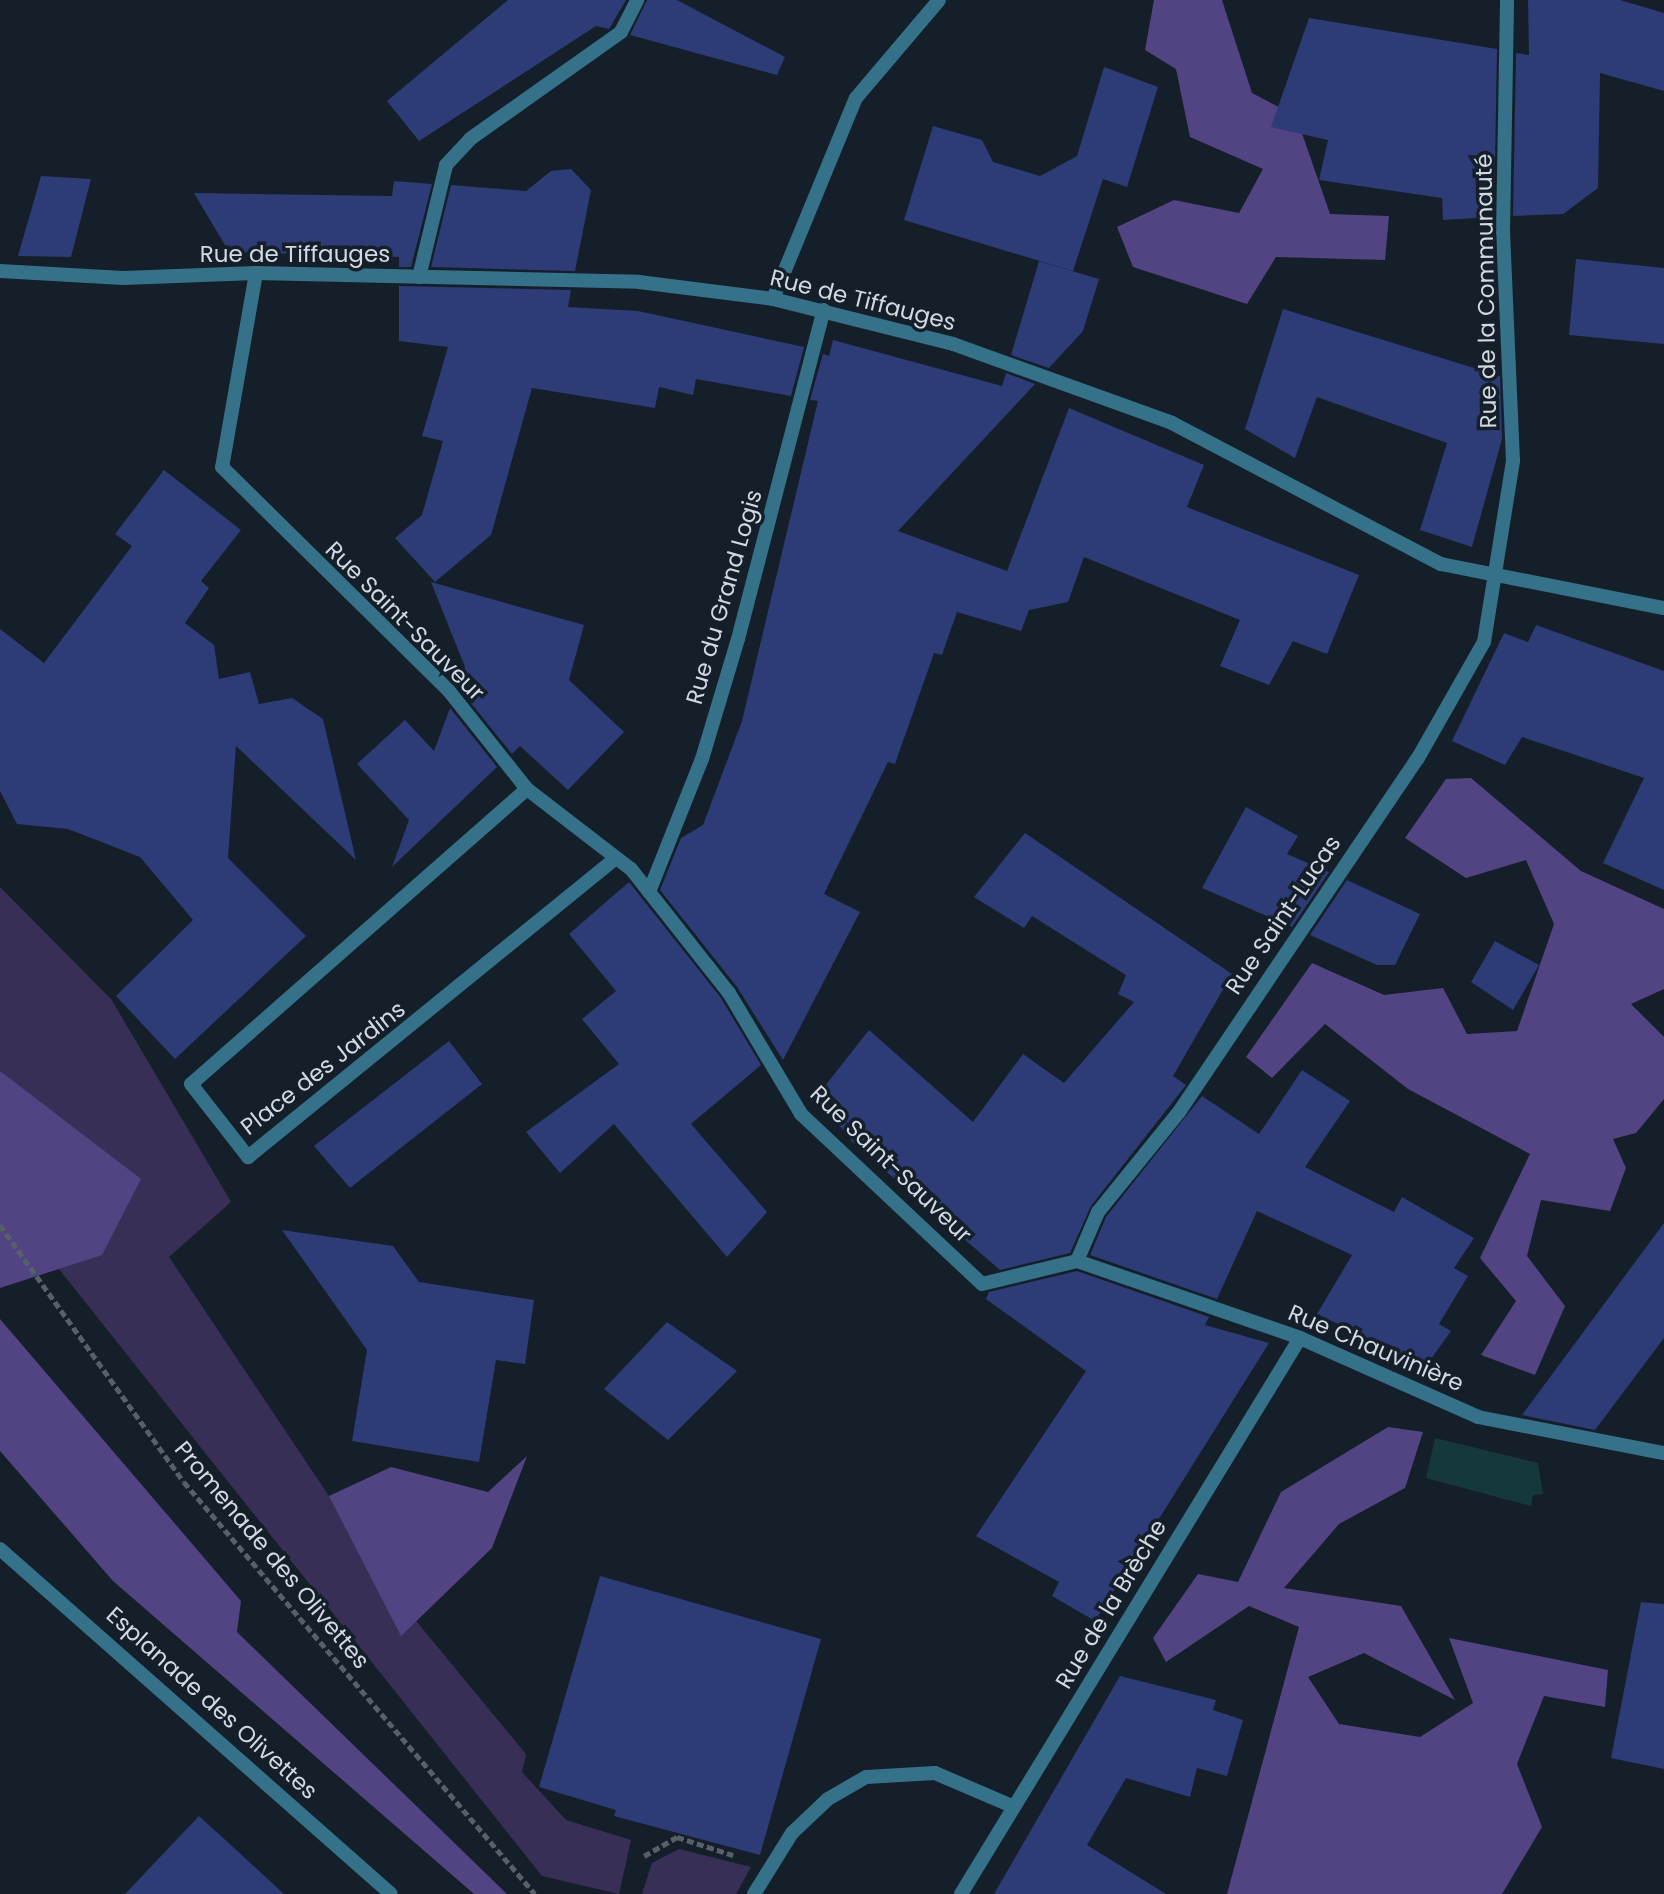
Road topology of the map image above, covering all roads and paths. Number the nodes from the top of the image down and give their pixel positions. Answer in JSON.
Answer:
{"nodes":[{"id":1,"x":637,"y":0,"type":"edge"},
{"id":2,"x":939,"y":0,"type":"edge"},
{"id":3,"x":1507,"y":0,"type":"edge"},
{"id":4,"x":0,"y":271,"type":"edge"},
{"id":5,"x":256,"y":273,"type":"junction"},
{"id":6,"x":419,"y":277,"type":"junction"},
{"id":7,"x":773,"y":299,"type":"junction"},
{"id":8,"x":824,"y":310,"type":"junction"},
{"id":9,"x":1494,"y":579,"type":"junction"},
{"id":10,"x":1664,"y":608,"type":"edge"},
{"id":11,"x":527,"y":789,"type":"junction"},
{"id":12,"x":616,"y":858,"type":"junction"},
{"id":13,"x":649,"y":892,"type":"junction"},
{"id":14,"x":0,"y":1225,"type":"edge"},
{"id":15,"x":1077,"y":1261,"type":"junction"},
{"id":16,"x":1300,"y":1338,"type":"junction"},
{"id":17,"x":1664,"y":1453,"type":"edge"},
{"id":18,"x":0,"y":1549,"type":"edge"},
{"id":19,"x":1012,"y":1806,"type":"junction"},
{"id":20,"x":643,"y":1856,"type":"dead end"},
{"id":21,"x":770,"y":1867,"type":"junction"},
{"id":22,"x":391,"y":1894,"type":"edge"},
{"id":23,"x":535,"y":1894,"type":"edge"},
{"id":24,"x":754,"y":1894,"type":"edge"},
{"id":25,"x":961,"y":1894,"type":"edge"}],
"edges":[{"from":1,"to":6,"type":"street"},
{"from":2,"to":7,"type":"street"},
{"from":3,"to":9,"type":"street","name":"Rue de la Communauté"},
{"from":4,"to":5,"type":"street","name":"Rue de Tiffauges"},
{"from":5,"to":6,"type":"street","name":"Rue de Tiffauges"},
{"from":5,"to":11,"type":"street","name":"Rue Saint-Sauveur"},
{"from":6,"to":7,"type":"street","name":"Rue de Tiffauges"},
{"from":7,"to":8,"type":"street","name":"Rue de Tiffauges"},
{"from":8,"to":9,"type":"street","name":"Rue de Tiffauges"},
{"from":8,"to":13,"type":"street","name":"Rue du Grand Logis"},
{"from":9,"to":10,"type":"street","name":"Rue de Tiffauges"},
{"from":9,"to":15,"type":"street","name":"Rue Saint-Lucas"},
{"from":11,"to":12,"type":"street","name":"Rue Saint-Sauveur"},
{"from":11,"to":12,"type":"street","name":"Place des Jardins"},
{"from":12,"to":13,"type":"street","name":"Rue Saint-Sauveur"},
{"from":13,"to":15,"type":"street","name":"Rue Saint-Sauveur"},
{"from":14,"to":23,"type":"path","name":"Promenade des Olivettes"},
{"from":15,"to":16,"type":"street","name":"Rue Chauvinière"},
{"from":16,"to":17,"type":"street","name":"Rue Chauvinière"},
{"from":16,"to":19,"type":"street","name":"Rue de la Brèche"},
{"from":18,"to":22,"type":"street","name":"Esplanade des Olivettes"},
{"from":19,"to":21,"type":"street"},
{"from":19,"to":25,"type":"street","name":"Rue de la Brèche"},
{"from":20,"to":21,"type":"path"},
{"from":21,"to":24,"type":"street"}]}
